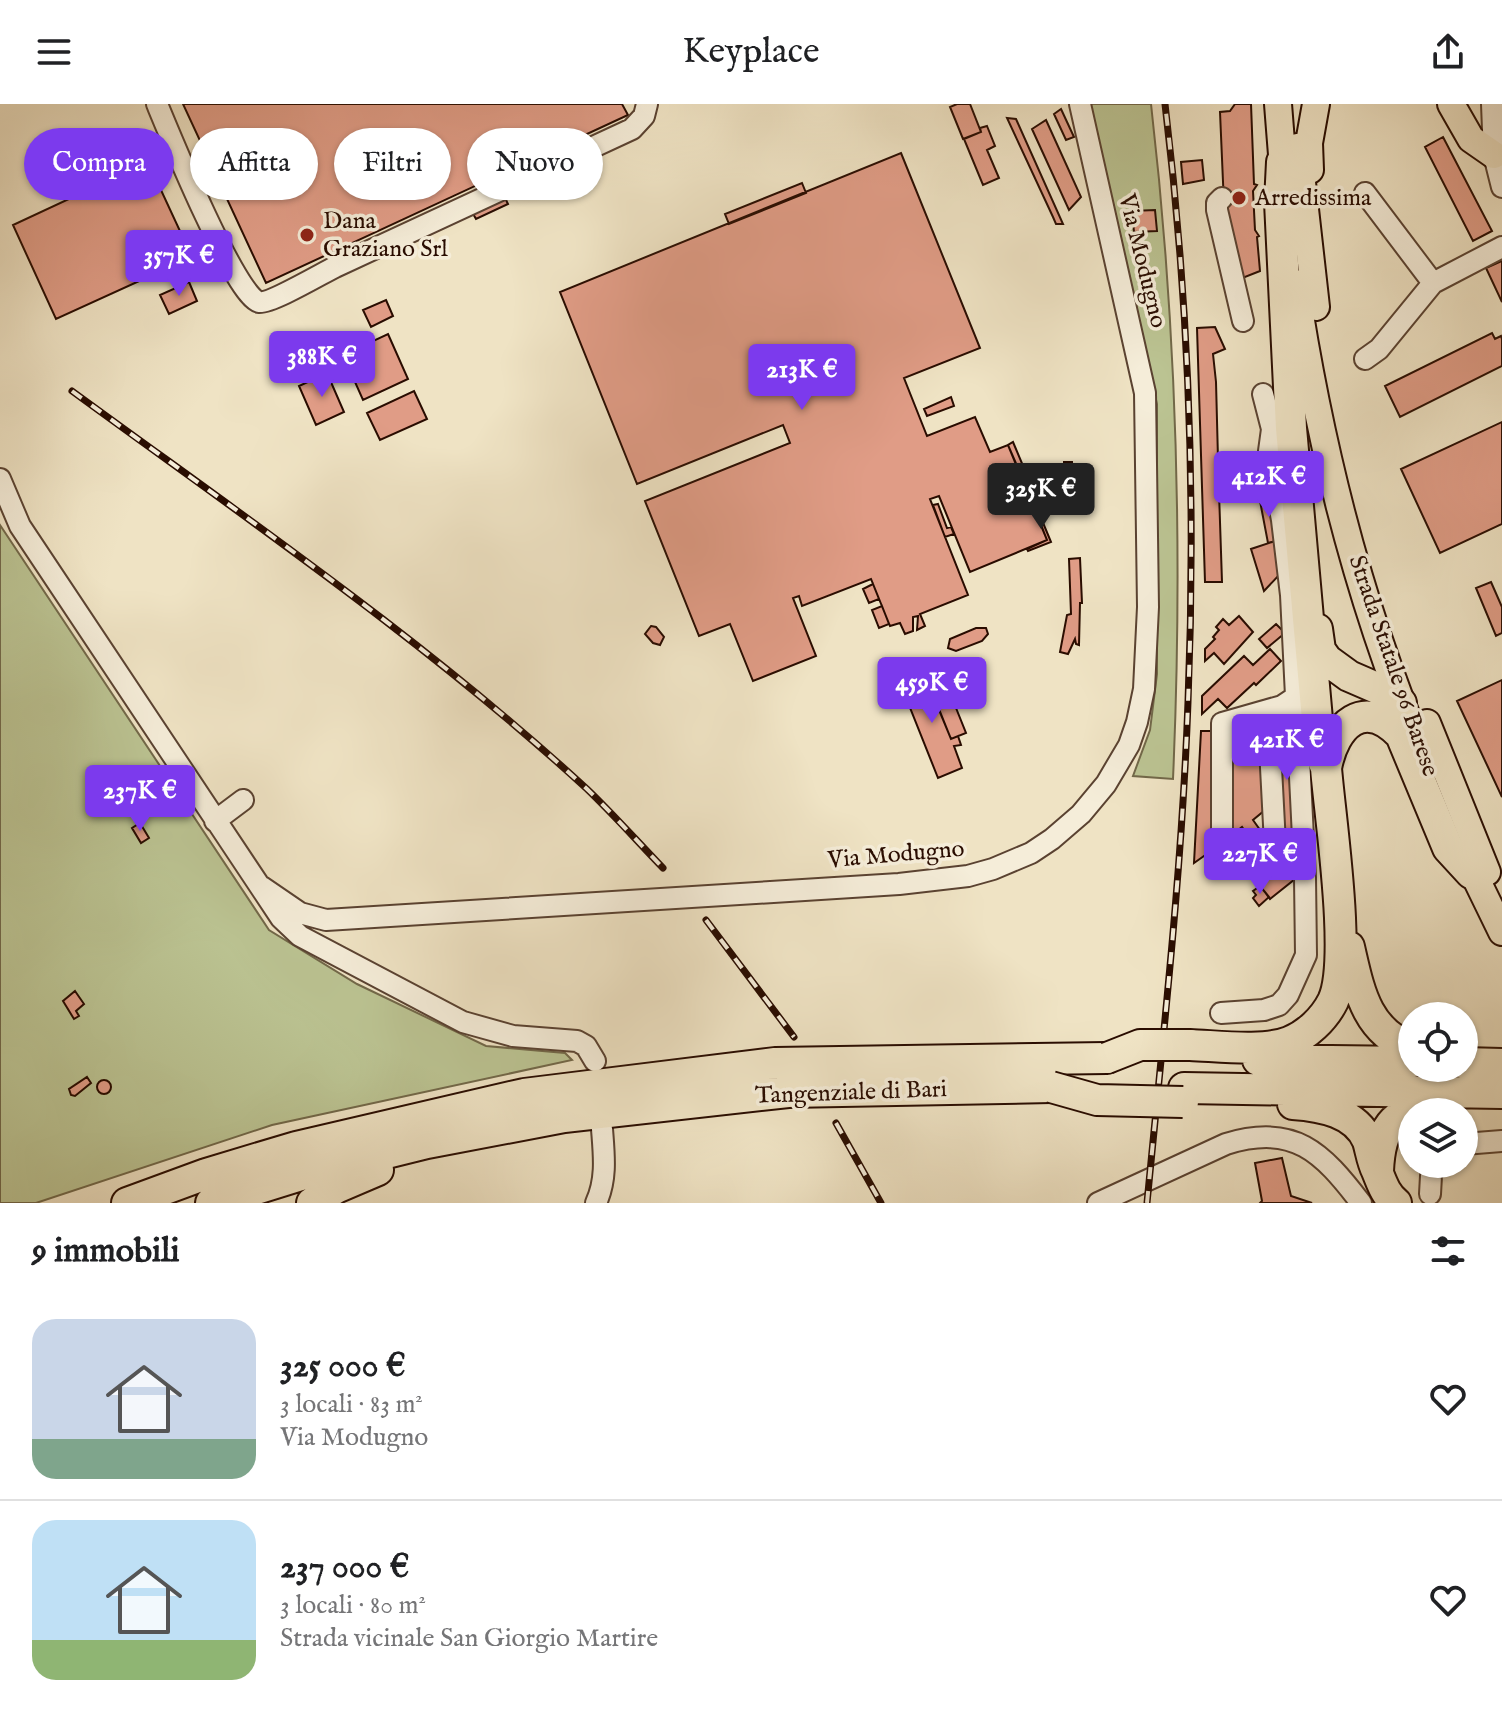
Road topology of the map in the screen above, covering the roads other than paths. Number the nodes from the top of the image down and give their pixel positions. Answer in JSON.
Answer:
{"nodes":[{"id":1,"x":157,"y":104,"type":"edge"},
{"id":2,"x":647,"y":104,"type":"edge"},
{"id":3,"x":1080,"y":104,"type":"edge"},
{"id":4,"x":1278,"y":104,"type":"edge"},
{"id":5,"x":1295,"y":104,"type":"edge"},
{"id":6,"x":1316,"y":104,"type":"edge"},
{"id":7,"x":1451,"y":104,"type":"edge"},
{"id":8,"x":1492,"y":104,"type":"edge"},
{"id":9,"x":1494,"y":155,"type":"junction"},
{"id":10,"x":1282,"y":162,"type":"junction"},
{"id":11,"x":1502,"y":187,"type":"edge"},
{"id":12,"x":1365,"y":193,"type":"dead end"},
{"id":13,"x":1222,"y":198,"type":"dead end"},
{"id":14,"x":1502,"y":247,"type":"edge"},
{"id":15,"x":1308,"y":249,"type":"junction"},
{"id":16,"x":1433,"y":283,"type":"junction"},
{"id":17,"x":1243,"y":321,"type":"dead end"},
{"id":18,"x":1365,"y":359,"type":"dead end"},
{"id":19,"x":1263,"y":394,"type":"dead end"},
{"id":20,"x":1281,"y":429,"type":"junction"},
{"id":21,"x":0,"y":479,"type":"edge"},
{"id":22,"x":1305,"y":589,"type":"junction"},
{"id":23,"x":1297,"y":696,"type":"junction"},
{"id":24,"x":1401,"y":703,"type":"junction"},
{"id":25,"x":1268,"y":710,"type":"junction"},
{"id":26,"x":1326,"y":768,"type":"junction"},
{"id":27,"x":243,"y":800,"type":"dead end"},
{"id":28,"x":215,"y":821,"type":"junction"},
{"id":29,"x":1222,"y":834,"type":"dead end"},
{"id":30,"x":1275,"y":844,"type":"dead end"},
{"id":31,"x":1471,"y":873,"type":"junction"},
{"id":32,"x":262,"y":887,"type":"junction"},
{"id":33,"x":1337,"y":892,"type":"junction"},
{"id":34,"x":1502,"y":912,"type":"edge"},
{"id":35,"x":1502,"y":932,"type":"edge"},
{"id":36,"x":1221,"y":1013,"type":"dead end"},
{"id":37,"x":1398,"y":1043,"type":"edge"},
{"id":38,"x":595,"y":1061,"type":"dead end"},
{"id":39,"x":1398,"y":1063,"type":"edge"},
{"id":40,"x":1186,"y":1074,"type":"junction"},
{"id":41,"x":1502,"y":1093,"type":"edge"},
{"id":42,"x":1502,"y":1108,"type":"edge"},
{"id":43,"x":564,"y":1117,"type":"junction"},
{"id":44,"x":602,"y":1129,"type":"dead end"},
{"id":45,"x":1502,"y":1141,"type":"edge"},
{"id":46,"x":1478,"y":1143,"type":"edge"},
{"id":47,"x":1336,"y":1171,"type":"junction"},
{"id":48,"x":1377,"y":1173,"type":"junction"},
{"id":49,"x":1433,"y":1178,"type":"edge"},
{"id":50,"x":1430,"y":1194,"type":"dead end"},
{"id":51,"x":127,"y":1203,"type":"edge"},
{"id":52,"x":211,"y":1203,"type":"edge"},
{"id":53,"x":312,"y":1203,"type":"edge"},
{"id":54,"x":596,"y":1203,"type":"edge"},
{"id":55,"x":1100,"y":1203,"type":"edge"},
{"id":56,"x":1349,"y":1203,"type":"edge"},
{"id":57,"x":1361,"y":1203,"type":"edge"},
{"id":58,"x":1396,"y":1203,"type":"edge"}],
"edges":[{"from":1,"to":2,"type":"street"},
{"from":3,"to":32,"type":"street","name":"Via Modugno"},
{"from":4,"to":10,"type":"main road","name":"Strada Statale 96 Barese"},
{"from":5,"to":15,"type":"main road","name":"Strada Statale 96 Barese"},
{"from":6,"to":15,"type":"main road"},
{"from":7,"to":9,"type":"main road"},
{"from":8,"to":9,"type":"street"},
{"from":9,"to":11,"type":"street"},
{"from":10,"to":20,"type":"highway"},
{"from":10,"to":24,"type":"main road","name":"Strada Statale 96 Barese"},
{"from":12,"to":16,"type":"street"},
{"from":13,"to":17,"type":"street"},
{"from":14,"to":16,"type":"street"},
{"from":15,"to":34,"type":"main road","name":"Strada Statale 96 Barese"},
{"from":16,"to":18,"type":"street"},
{"from":19,"to":20,"type":"street"},
{"from":20,"to":22,"type":"highway"},
{"from":20,"to":23,"type":"street"},
{"from":21,"to":28,"type":"street"},
{"from":22,"to":24,"type":"highway"},
{"from":22,"to":26,"type":"highway"},
{"from":23,"to":25,"type":"street"},
{"from":23,"to":36,"type":"street"},
{"from":24,"to":31,"type":"main road","name":"Strada Statale 96 Barese"},
{"from":25,"to":29,"type":"street"},
{"from":25,"to":30,"type":"street"},
{"from":26,"to":31,"type":"highway"},
{"from":26,"to":33,"type":"highway"},
{"from":27,"to":28,"type":"street"},
{"from":28,"to":32,"type":"street"},
{"from":31,"to":35,"type":"main road","name":"Strada Statale 96 Barese"},
{"from":32,"to":38,"type":"street"},
{"from":33,"to":37,"type":"highway"},
{"from":33,"to":40,"type":"highway"},
{"from":39,"to":40,"type":"highway","name":"Tangenziale di Bari"},
{"from":40,"to":41,"type":"highway","name":"Tangenziale di Bari"},
{"from":40,"to":43,"type":"highway","name":"Tangenziale di Bari","bridge":true},
{"from":40,"to":48,"type":"highway"},
{"from":40,"to":51,"type":"highway","name":"Tangenziale di Bari"},
{"from":42,"to":48,"type":"highway"},
{"from":43,"to":52,"type":"highway","name":"Tangenziale di Bari"},
{"from":43,"to":53,"type":"highway"},
{"from":44,"to":54,"type":"street"},
{"from":45,"to":46,"type":"street"},
{"from":47,"to":55,"type":"street"},
{"from":47,"to":56,"type":"street"},
{"from":47,"to":57,"type":"street"},
{"from":48,"to":58,"type":"highway"},
{"from":49,"to":50,"type":"street"}]}
